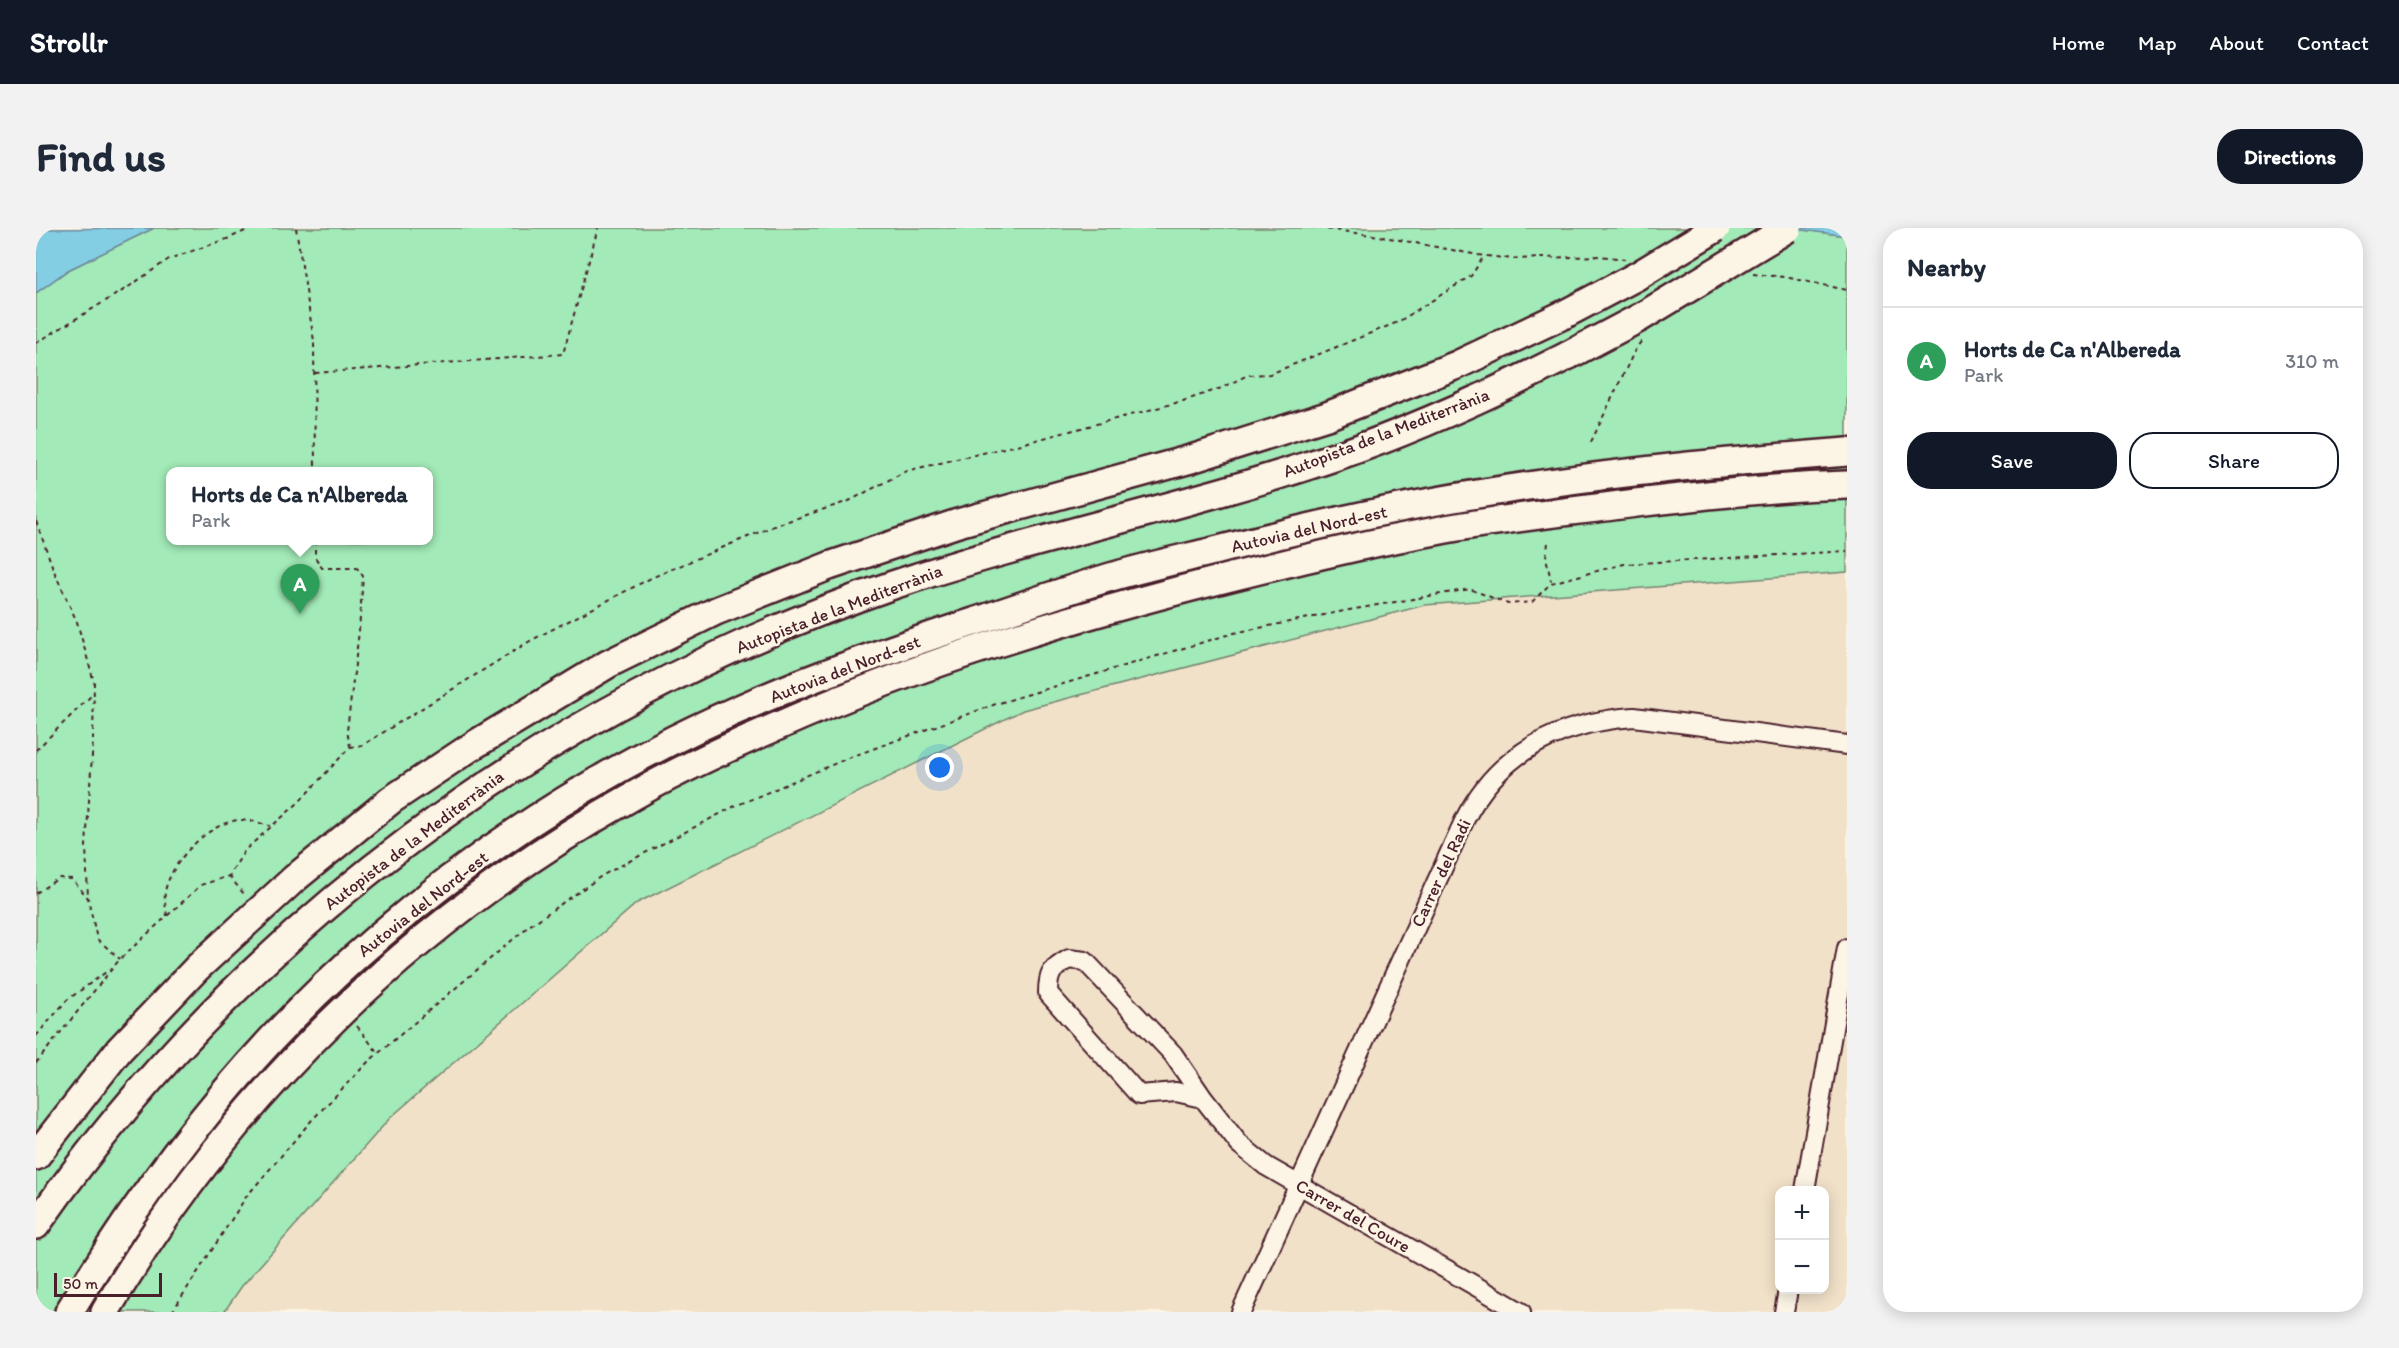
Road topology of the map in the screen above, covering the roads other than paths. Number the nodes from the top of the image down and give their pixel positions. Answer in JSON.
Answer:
{"nodes":[{"id":1,"x":1716,"y":228,"type":"edge"},
{"id":2,"x":1788,"y":228,"type":"edge"},
{"id":3,"x":1847,"y":452,"type":"edge"},
{"id":4,"x":1847,"y":485,"type":"edge"},
{"id":5,"x":1847,"y":745,"type":"edge"},
{"id":6,"x":1847,"y":948,"type":"edge"},
{"id":7,"x":1173,"y":1054,"type":"junction"},
{"id":8,"x":1160,"y":1094,"type":"junction"},
{"id":9,"x":1203,"y":1098,"type":"junction"},
{"id":10,"x":36,"y":1156,"type":"edge"},
{"id":11,"x":1299,"y":1185,"type":"junction"},
{"id":12,"x":1806,"y":1186,"type":"edge"},
{"id":13,"x":36,"y":1225,"type":"edge"},
{"id":14,"x":1787,"y":1294,"type":"edge"},
{"id":15,"x":69,"y":1312,"type":"edge"},
{"id":16,"x":105,"y":1312,"type":"edge"},
{"id":17,"x":1241,"y":1312,"type":"edge"},
{"id":18,"x":1521,"y":1312,"type":"edge"},
{"id":19,"x":1784,"y":1312,"type":"edge"}],
"edges":[{"from":1,"to":10,"type":"highway","name":"Autopista de la Mediterrània","bridge":true},
{"from":2,"to":13,"type":"highway","name":"Autopista de la Mediterrània","bridge":true},
{"from":3,"to":15,"type":"highway","name":"Autovia del Nord-est"},
{"from":4,"to":16,"type":"highway","name":"Autovia del Nord-est"},
{"from":5,"to":11,"type":"street","name":"Carrer del Radi"},
{"from":6,"to":12,"type":"street"},
{"from":7,"to":8,"type":"street"},
{"from":7,"to":8,"type":"street","name":"Carrer del Coure"},
{"from":7,"to":9,"type":"street","name":"Carrer del Coure"},
{"from":8,"to":9,"type":"street","name":"Carrer del Coure"},
{"from":9,"to":11,"type":"street","name":"Carrer del Coure"},
{"from":11,"to":17,"type":"street","name":"Carrer del Radi"},
{"from":11,"to":18,"type":"street","name":"Carrer del Coure"},
{"from":14,"to":19,"type":"street"}]}
